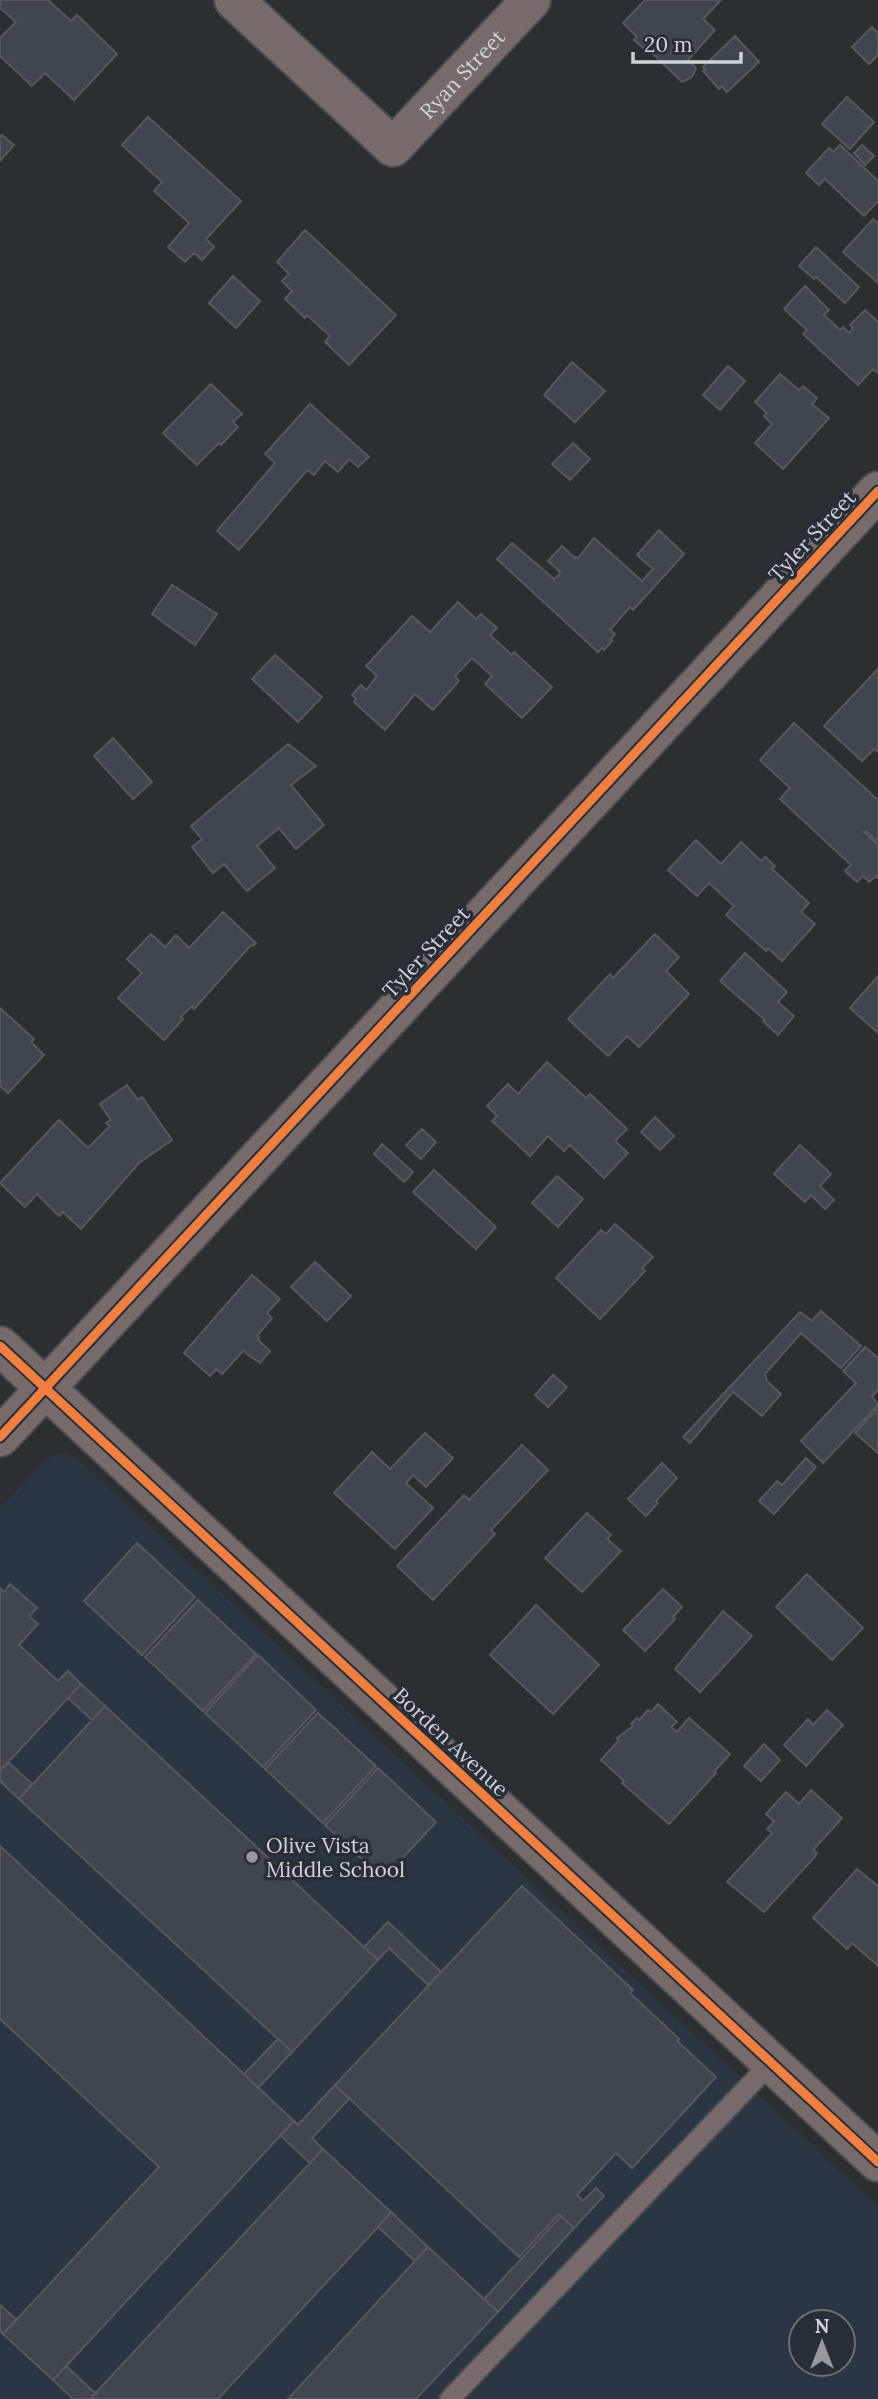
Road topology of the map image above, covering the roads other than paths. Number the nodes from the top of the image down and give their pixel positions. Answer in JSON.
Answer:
{"nodes":[{"id":1,"x":234,"y":0,"type":"edge"},
{"id":2,"x":531,"y":0,"type":"edge"},
{"id":3,"x":878,"y":491,"type":"edge"},
{"id":4,"x":0,"y":1346,"type":"edge"},
{"id":5,"x":45,"y":1389,"type":"junction"},
{"id":6,"x":0,"y":1437,"type":"edge"},
{"id":7,"x":771,"y":2063,"type":"junction"},
{"id":8,"x":878,"y":2162,"type":"edge"},
{"id":9,"x":450,"y":2399,"type":"edge"}],
"edges":[{"from":1,"to":2,"type":"street","name":"Ryan Street"},
{"from":3,"to":5,"type":"street","name":"Tyler Street"},
{"from":4,"to":5,"type":"street","name":"Borden Avenue"},
{"from":5,"to":6,"type":"street","name":"Tyler Street"},
{"from":5,"to":7,"type":"street","name":"Borden Avenue"},
{"from":7,"to":8,"type":"street","name":"Borden Avenue"},
{"from":7,"to":9,"type":"lane"}]}
